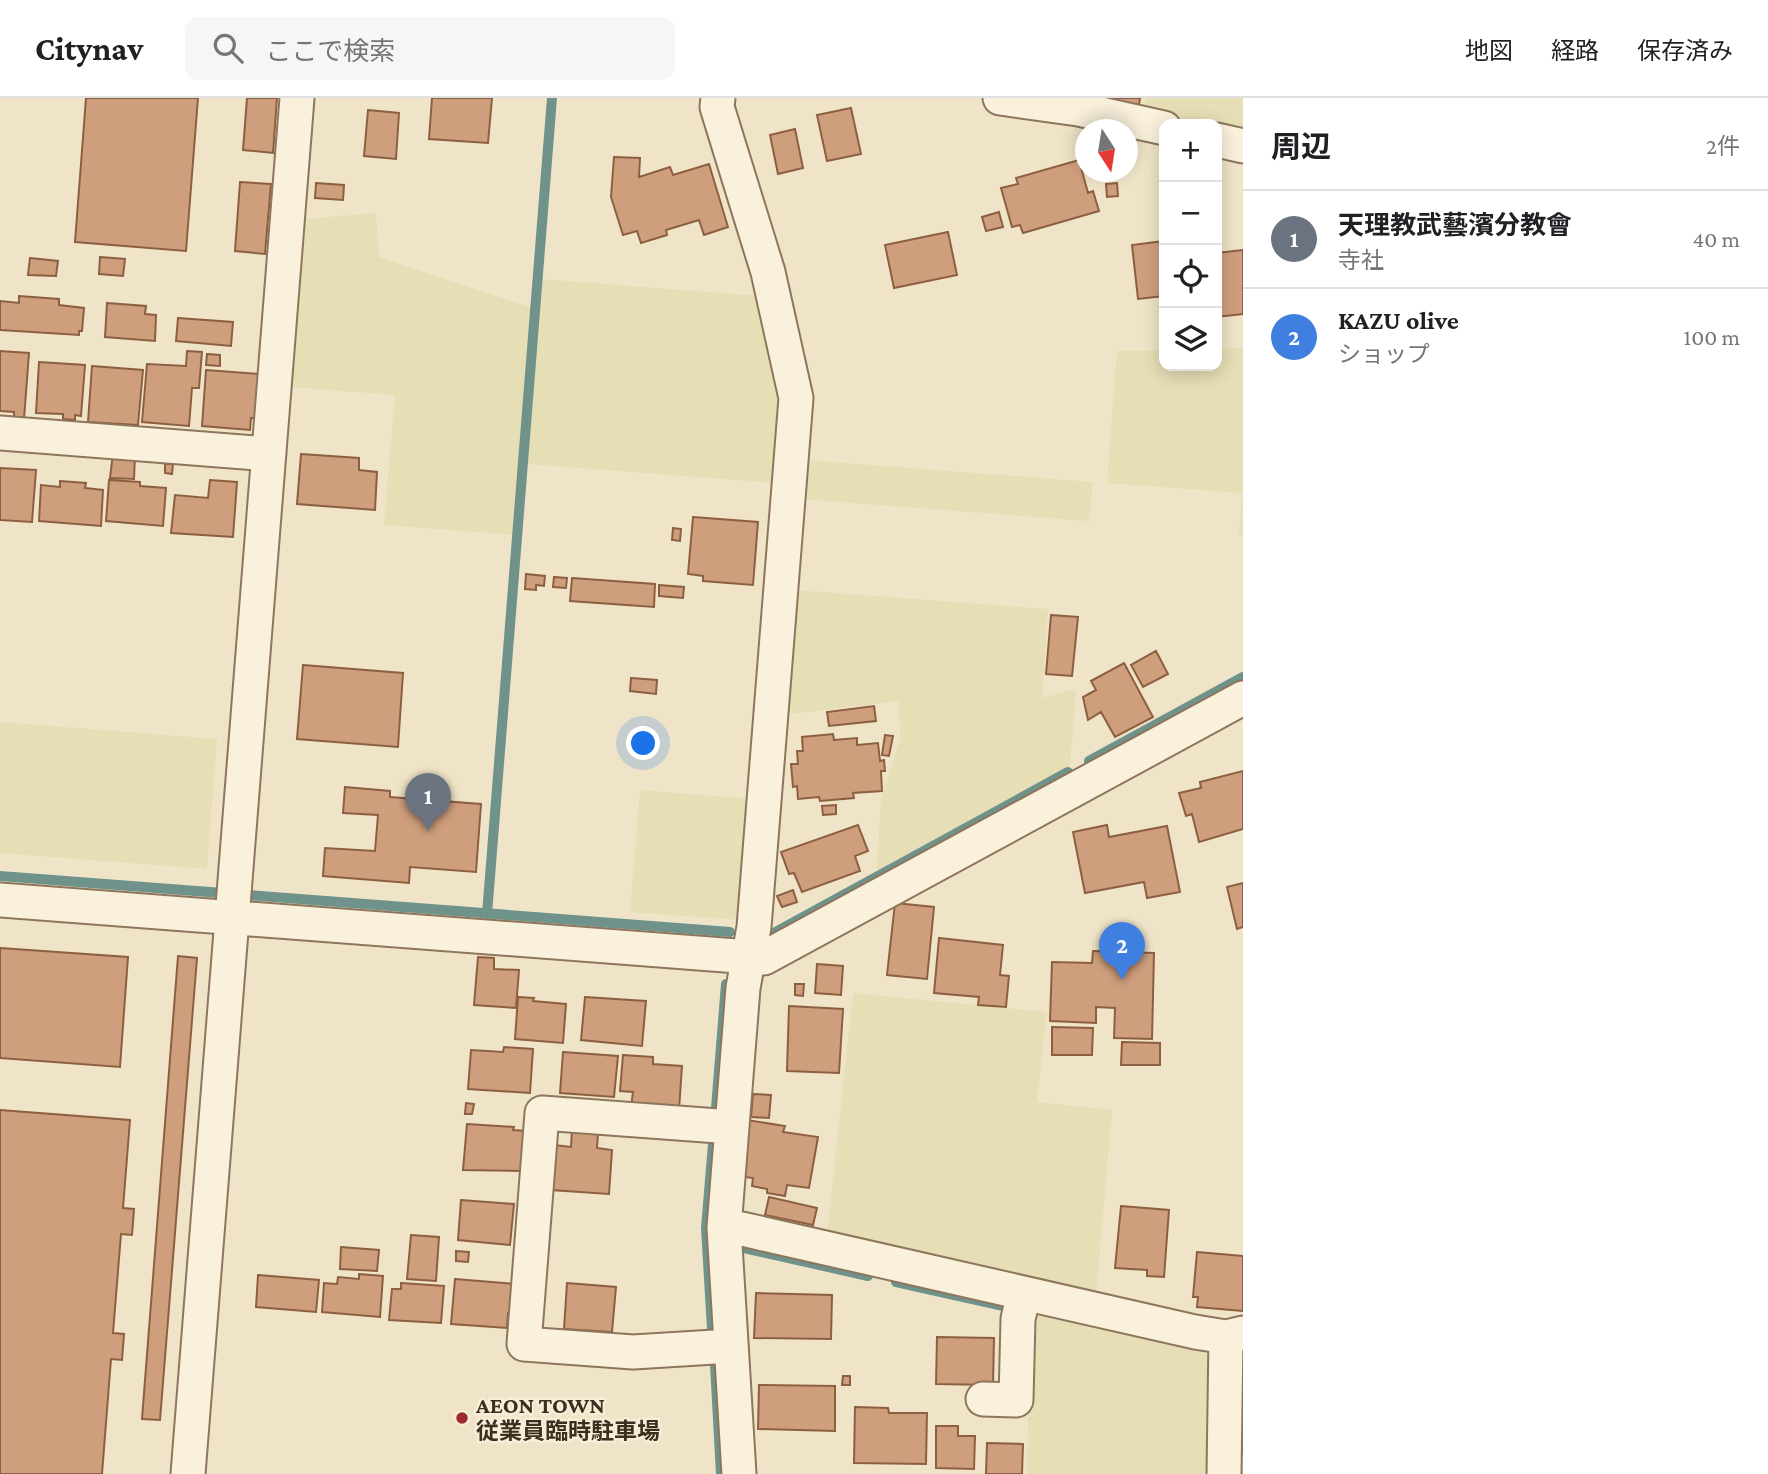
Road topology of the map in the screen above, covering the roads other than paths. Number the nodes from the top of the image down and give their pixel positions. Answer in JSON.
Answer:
{"nodes":[{"id":1,"x":297,"y":98,"type":"edge"},
{"id":2,"x":718,"y":98,"type":"edge"},
{"id":3,"x":1000,"y":98,"type":"edge"},
{"id":4,"x":1159,"y":127,"type":"edge"},
{"id":5,"x":1222,"y":141,"type":"edge"},
{"id":6,"x":1243,"y":146,"type":"edge"},
{"id":7,"x":0,"y":433,"type":"edge"},
{"id":8,"x":269,"y":454,"type":"junction"},
{"id":9,"x":1243,"y":698,"type":"edge"},
{"id":10,"x":0,"y":900,"type":"edge"},
{"id":11,"x":233,"y":902,"type":"junction"},
{"id":12,"x":749,"y":957,"type":"junction"},
{"id":13,"x":732,"y":1127,"type":"junction"},
{"id":14,"x":724,"y":1228,"type":"junction"},
{"id":15,"x":1024,"y":1293,"type":"junction"},
{"id":16,"x":1235,"y":1335,"type":"edge"},
{"id":17,"x":731,"y":1346,"type":"junction"},
{"id":18,"x":983,"y":1399,"type":"dead end"},
{"id":19,"x":188,"y":1474,"type":"edge"},
{"id":20,"x":739,"y":1474,"type":"edge"},
{"id":21,"x":1224,"y":1474,"type":"edge"}],
"edges":[{"from":1,"to":8,"type":"street"},
{"from":2,"to":12,"type":"street"},
{"from":3,"to":4,"type":"street"},
{"from":5,"to":6,"type":"street"},
{"from":7,"to":8,"type":"street"},
{"from":8,"to":11,"type":"street"},
{"from":9,"to":12,"type":"street"},
{"from":10,"to":11,"type":"street"},
{"from":11,"to":12,"type":"street"},
{"from":11,"to":19,"type":"street"},
{"from":12,"to":13,"type":"street"},
{"from":13,"to":14,"type":"street"},
{"from":13,"to":17,"type":"street"},
{"from":14,"to":15,"type":"street"},
{"from":14,"to":17,"type":"street"},
{"from":15,"to":16,"type":"street"},
{"from":15,"to":18,"type":"street"},
{"from":16,"to":21,"type":"street"},
{"from":17,"to":20,"type":"street"}]}
